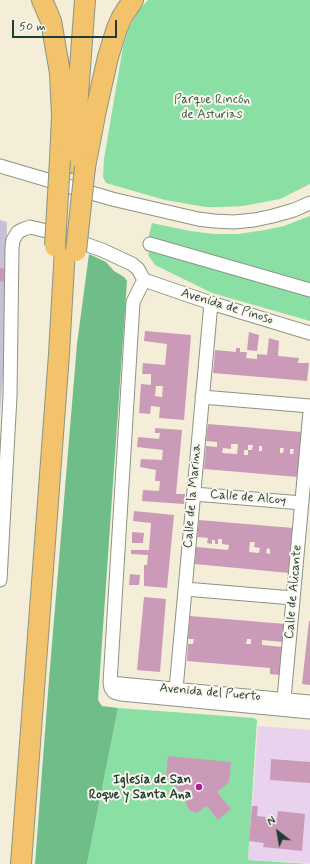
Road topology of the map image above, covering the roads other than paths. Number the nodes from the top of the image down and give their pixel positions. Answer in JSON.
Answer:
{"nodes":[{"id":1,"x":42,"y":0,"type":"edge"},
{"id":2,"x":85,"y":0,"type":"edge"},
{"id":3,"x":133,"y":0,"type":"edge"},
{"id":4,"x":72,"y":163,"type":"junction"},
{"id":5,"x":0,"y":166,"type":"edge"},
{"id":6,"x":310,"y":203,"type":"edge"},
{"id":7,"x":150,"y":244,"type":"dead end"},
{"id":8,"x":65,"y":248,"type":"junction"},
{"id":9,"x":144,"y":280,"type":"junction"},
{"id":10,"x":310,"y":290,"type":"edge"},
{"id":11,"x":211,"y":303,"type":"junction"},
{"id":12,"x":310,"y":332,"type":"edge"},
{"id":13,"x":202,"y":397,"type":"junction"},
{"id":14,"x":310,"y":406,"type":"edge"},
{"id":15,"x":310,"y":412,"type":"edge"},
{"id":16,"x":49,"y":482,"type":"junction"},
{"id":17,"x":194,"y":494,"type":"junction"},
{"id":18,"x":302,"y":503,"type":"junction"},
{"id":19,"x":0,"y":580,"type":"edge"},
{"id":20,"x":185,"y":589,"type":"junction"},
{"id":21,"x":293,"y":598,"type":"junction"},
{"id":22,"x":110,"y":683,"type":"junction"},
{"id":23,"x":176,"y":689,"type":"junction"},
{"id":24,"x":284,"y":699,"type":"junction"},
{"id":25,"x":310,"y":702,"type":"edge"},
{"id":26,"x":310,"y":712,"type":"edge"},
{"id":27,"x":21,"y":864,"type":"edge"}],
"edges":[{"from":1,"to":4,"type":"highway"},
{"from":2,"to":4,"type":"highway"},
{"from":3,"to":4,"type":"highway"},
{"from":4,"to":8,"type":"highway"},
{"from":5,"to":6,"type":"street"},
{"from":7,"to":10,"type":"street"},
{"from":8,"to":16,"type":"highway"},
{"from":8,"to":16,"type":"highway"},
{"from":9,"to":11,"type":"street","name":"Avenida de Pinoso"},
{"from":9,"to":19,"type":"street"},
{"from":9,"to":22,"type":"street"},
{"from":11,"to":12,"type":"street","name":"Avenida de Pinoso"},
{"from":11,"to":13,"type":"street","name":"Calle de la Marina"},
{"from":13,"to":14,"type":"street"},
{"from":13,"to":17,"type":"street","name":"Calle de la Marina"},
{"from":15,"to":18,"type":"street","name":"Calle de Alicante"},
{"from":16,"to":27,"type":"highway"},
{"from":17,"to":18,"type":"street","name":"Calle de Alcoy"},
{"from":17,"to":20,"type":"street","name":"Calle de la Marina"},
{"from":18,"to":21,"type":"street","name":"Calle de Alicante"},
{"from":20,"to":21,"type":"street"},
{"from":20,"to":23,"type":"street","name":"Calle de la Marina"},
{"from":21,"to":24,"type":"street","name":"Calle de Alicante"},
{"from":22,"to":23,"type":"street","name":"Avenida del Puerto"},
{"from":22,"to":26,"type":"street","name":"Avenida del Puerto"},
{"from":23,"to":24,"type":"street","name":"Avenida del Puerto"},
{"from":24,"to":25,"type":"street","name":"Avenida del Puerto"}]}
